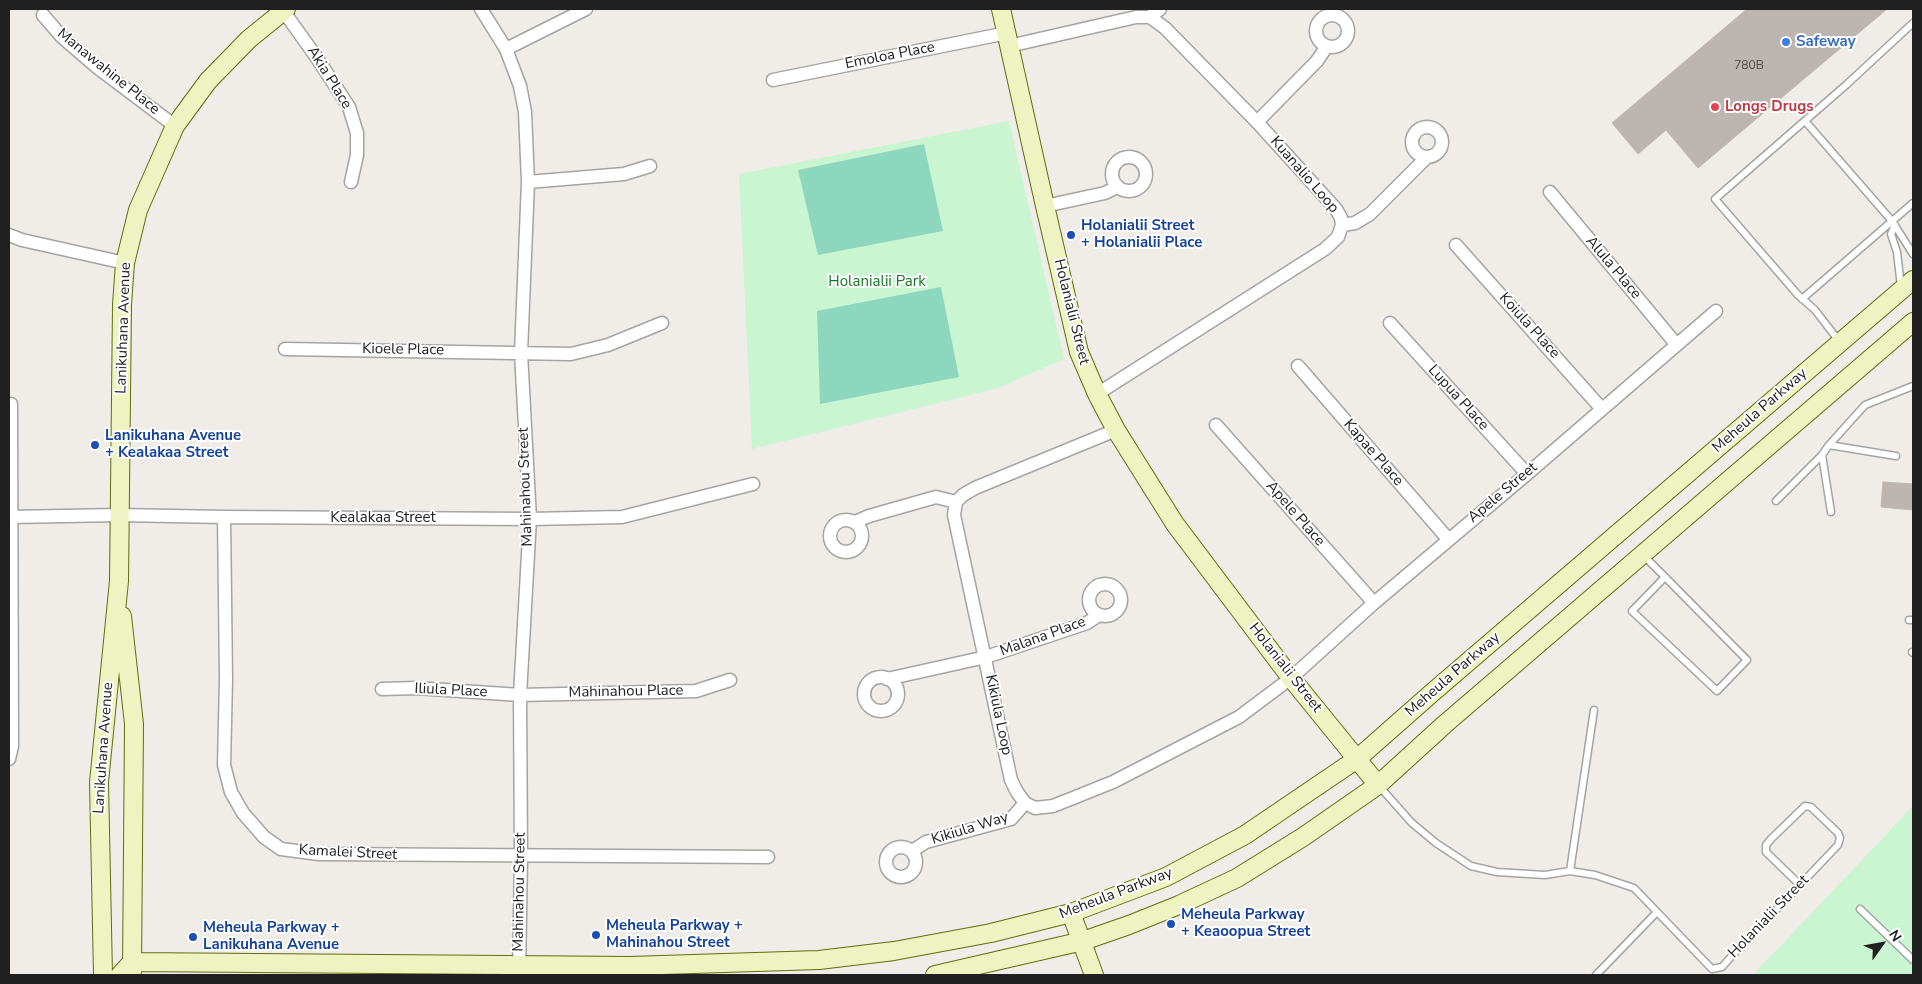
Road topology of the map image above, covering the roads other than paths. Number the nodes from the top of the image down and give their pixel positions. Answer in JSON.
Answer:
{"nodes":[{"id":1,"x":284,"y":9,"type":"edge"},
{"id":2,"x":481,"y":9,"type":"edge"},
{"id":3,"x":586,"y":9,"type":"edge"},
{"id":4,"x":1001,"y":9,"type":"edge"},
{"id":5,"x":1155,"y":13,"type":"edge"},
{"id":6,"x":43,"y":15,"type":"dead end"},
{"id":7,"x":1913,"y":24,"type":"edge"},
{"id":8,"x":1008,"y":39,"type":"junction"},
{"id":9,"x":1327,"y":46,"type":"dead end"},
{"id":10,"x":506,"y":49,"type":"junction"},
{"id":11,"x":773,"y":80,"type":"dead end"},
{"id":12,"x":1805,"y":121,"type":"junction"},
{"id":13,"x":1257,"y":122,"type":"junction"},
{"id":14,"x":175,"y":126,"type":"junction"},
{"id":15,"x":1427,"y":157,"type":"dead end"},
{"id":16,"x":650,"y":166,"type":"dead end"},
{"id":17,"x":351,"y":182,"type":"dead end"},
{"id":18,"x":528,"y":182,"type":"junction"},
{"id":19,"x":1117,"y":187,"type":"dead end"},
{"id":20,"x":1550,"y":192,"type":"dead end"},
{"id":21,"x":1913,"y":204,"type":"edge"},
{"id":22,"x":1045,"y":206,"type":"junction"},
{"id":23,"x":1894,"y":223,"type":"junction"},
{"id":24,"x":1342,"y":225,"type":"junction"},
{"id":25,"x":9,"y":235,"type":"edge"},
{"id":26,"x":1456,"y":245,"type":"dead end"},
{"id":27,"x":1913,"y":254,"type":"edge"},
{"id":28,"x":125,"y":263,"type":"junction"},
{"id":29,"x":1907,"y":285,"type":"edge"},
{"id":30,"x":1802,"y":299,"type":"junction"},
{"id":31,"x":1716,"y":310,"type":"dead end"},
{"id":32,"x":1913,"y":322,"type":"edge"},
{"id":33,"x":662,"y":323,"type":"dead end"},
{"id":34,"x":1390,"y":323,"type":"dead end"},
{"id":35,"x":1840,"y":342,"type":"junction"},
{"id":36,"x":1676,"y":344,"type":"junction"},
{"id":37,"x":285,"y":349,"type":"dead end"},
{"id":38,"x":521,"y":352,"type":"junction"},
{"id":39,"x":1298,"y":366,"type":"dead end"},
{"id":40,"x":1913,"y":386,"type":"edge"},
{"id":41,"x":1097,"y":394,"type":"junction"},
{"id":42,"x":11,"y":404,"type":"dead end"},
{"id":43,"x":1601,"y":408,"type":"junction"},
{"id":44,"x":1216,"y":425,"type":"dead end"},
{"id":45,"x":1116,"y":430,"type":"junction"},
{"id":46,"x":1829,"y":445,"type":"junction"},
{"id":47,"x":1822,"y":455,"type":"junction"},
{"id":48,"x":1896,"y":456,"type":"dead end"},
{"id":49,"x":1526,"y":474,"type":"junction"},
{"id":50,"x":753,"y":484,"type":"dead end"},
{"id":51,"x":1776,"y":501,"type":"dead end"},
{"id":52,"x":956,"y":502,"type":"junction"},
{"id":53,"x":1830,"y":512,"type":"dead end"},
{"id":54,"x":119,"y":515,"type":"junction"},
{"id":55,"x":11,"y":517,"type":"edge"},
{"id":56,"x":224,"y":518,"type":"junction"},
{"id":57,"x":530,"y":519,"type":"junction"},
{"id":58,"x":855,"y":522,"type":"dead end"},
{"id":59,"x":1448,"y":539,"type":"junction"},
{"id":60,"x":1642,"y":555,"type":"junction"},
{"id":61,"x":1665,"y":577,"type":"junction"},
{"id":62,"x":119,"y":581,"type":"junction"},
{"id":63,"x":1374,"y":603,"type":"junction"},
{"id":64,"x":1099,"y":615,"type":"dead end"},
{"id":65,"x":986,"y":657,"type":"junction"},
{"id":66,"x":1291,"y":678,"type":"junction"},
{"id":67,"x":886,"y":679,"type":"dead end"},
{"id":68,"x":730,"y":680,"type":"dead end"},
{"id":69,"x":382,"y":689,"type":"dead end"},
{"id":70,"x":520,"y":695,"type":"junction"},
{"id":71,"x":1594,"y":710,"type":"dead end"},
{"id":72,"x":1356,"y":759,"type":"junction"},
{"id":73,"x":9,"y":760,"type":"edge"},
{"id":74,"x":1378,"y":785,"type":"junction"},
{"id":75,"x":1026,"y":803,"type":"junction"},
{"id":76,"x":912,"y":851,"type":"dead end"},
{"id":77,"x":521,"y":857,"type":"junction"},
{"id":78,"x":768,"y":857,"type":"dead end"},
{"id":79,"x":1570,"y":871,"type":"junction"},
{"id":80,"x":1800,"y":885,"type":"junction"},
{"id":81,"x":1860,"y":909,"type":"dead end"},
{"id":82,"x":1657,"y":912,"type":"junction"},
{"id":83,"x":1071,"y":913,"type":"junction"},
{"id":84,"x":1083,"y":941,"type":"junction"},
{"id":85,"x":1913,"y":960,"type":"edge"},
{"id":86,"x":132,"y":968,"type":"edge"},
{"id":87,"x":519,"y":970,"type":"edge"},
{"id":88,"x":103,"y":975,"type":"edge"},
{"id":89,"x":120,"y":975,"type":"edge"},
{"id":90,"x":935,"y":975,"type":"edge"},
{"id":91,"x":1094,"y":975,"type":"edge"},
{"id":92,"x":1596,"y":975,"type":"edge"}],
"edges":[{"from":1,"to":14,"type":"street","name":"Lanikuhana Avenue"},
{"from":1,"to":17,"type":"street","name":"Akia Place"},
{"from":2,"to":10,"type":"street","name":"Mahinahou Street"},
{"from":3,"to":10,"type":"street"},
{"from":4,"to":8,"type":"street","name":"Holanialii Street"},
{"from":5,"to":8,"type":"street","name":"Kuanalio Loop"},
{"from":5,"to":13,"type":"street","name":"Kuanalio Loop"},
{"from":6,"to":14,"type":"street","name":"Manawahine Place"},
{"from":7,"to":12,"type":"lane"},
{"from":8,"to":11,"type":"street","name":"Emoloa Place"},
{"from":8,"to":22,"type":"street","name":"Holanialii Street"},
{"from":9,"to":13,"type":"street"},
{"from":10,"to":18,"type":"street","name":"Mahinahou Street"},
{"from":12,"to":23,"type":"lane"},
{"from":12,"to":30,"type":"lane"},
{"from":13,"to":24,"type":"street","name":"Kuanalio Loop"},
{"from":14,"to":28,"type":"street","name":"Lanikuhana Avenue"},
{"from":15,"to":24,"type":"street"},
{"from":16,"to":18,"type":"street"},
{"from":18,"to":38,"type":"street","name":"Mahinahou Street"},
{"from":19,"to":22,"type":"street"},
{"from":20,"to":36,"type":"street","name":"Alula Place"},
{"from":21,"to":23,"type":"lane"},
{"from":22,"to":41,"type":"street","name":"Holanialii Street"},
{"from":23,"to":27,"type":"lane"},
{"from":23,"to":29,"type":"lane"},
{"from":23,"to":30,"type":"lane"},
{"from":24,"to":41,"type":"street","name":"Kuanalio Loop"},
{"from":25,"to":28,"type":"street"},
{"from":26,"to":43,"type":"street","name":"Koiula Place"},
{"from":28,"to":54,"type":"street","name":"Lanikuhana Avenue"},
{"from":29,"to":35,"type":"street","name":"Meheula Parkway"},
{"from":30,"to":35,"type":"lane"},
{"from":31,"to":36,"type":"street","name":"Apele Street"},
{"from":32,"to":60,"type":"street","name":"Meheula Parkway"},
{"from":33,"to":38,"type":"street","name":"Kioele Place"},
{"from":34,"to":49,"type":"street","name":"Lupua Place"},
{"from":35,"to":72,"type":"street","name":"Meheula Parkway"},
{"from":36,"to":43,"type":"street","name":"Apele Street"},
{"from":37,"to":38,"type":"street","name":"Kioele Place"},
{"from":38,"to":57,"type":"street","name":"Mahinahou Street"},
{"from":39,"to":59,"type":"street","name":"Kapae Place"},
{"from":40,"to":46,"type":"lane"},
{"from":41,"to":45,"type":"street","name":"Holanialii Street"},
{"from":42,"to":55,"type":"street"},
{"from":43,"to":49,"type":"street","name":"Apele Street"},
{"from":44,"to":63,"type":"street","name":"Apele Place"},
{"from":45,"to":52,"type":"street"},
{"from":45,"to":66,"type":"street","name":"Holanialii Street"},
{"from":46,"to":47,"type":"lane"},
{"from":46,"to":48,"type":"lane"},
{"from":47,"to":51,"type":"lane"},
{"from":47,"to":53,"type":"lane"},
{"from":49,"to":59,"type":"street","name":"Apele Street"},
{"from":50,"to":57,"type":"street","name":"Kealakaa Street"},
{"from":52,"to":58,"type":"street"},
{"from":52,"to":65,"type":"street","name":"Kikiula Loop"},
{"from":54,"to":55,"type":"street","name":"Kealakaa Street"},
{"from":54,"to":56,"type":"street","name":"Kealakaa Street"},
{"from":54,"to":62,"type":"street","name":"Lanikuhana Avenue"},
{"from":55,"to":73,"type":"street"},
{"from":56,"to":57,"type":"street","name":"Kealakaa Street"},
{"from":56,"to":77,"type":"street","name":"Kamalei Street"},
{"from":57,"to":70,"type":"street","name":"Mahinahou Street"},
{"from":59,"to":63,"type":"street","name":"Apele Street"},
{"from":60,"to":61,"type":"lane"},
{"from":60,"to":74,"type":"street","name":"Meheula Parkway"},
{"from":61,"to":61,"type":"lane"},
{"from":62,"to":86,"type":"street","name":"Lanikuhana Avenue"},
{"from":62,"to":88,"type":"street","name":"Lanikuhana Avenue"},
{"from":63,"to":66,"type":"street","name":"Apele Street"},
{"from":64,"to":65,"type":"street","name":"Malana Place"},
{"from":65,"to":67,"type":"street","name":"Malana Place"},
{"from":65,"to":75,"type":"street","name":"Kikiula Loop"},
{"from":66,"to":72,"type":"street","name":"Holanialii Street"},
{"from":66,"to":75,"type":"street"},
{"from":68,"to":70,"type":"street","name":"Mahinahou Place"},
{"from":69,"to":70,"type":"street","name":"Iliula Place"},
{"from":70,"to":77,"type":"street","name":"Mahinahou Street"},
{"from":71,"to":79,"type":"lane"},
{"from":72,"to":74,"type":"street","name":"Holanialii Street"},
{"from":72,"to":83,"type":"street","name":"Meheula Parkway"},
{"from":74,"to":79,"type":"lane","name":"Holanialii Street"},
{"from":74,"to":84,"type":"street","name":"Meheula Parkway"},
{"from":75,"to":76,"type":"street","name":"Kikiula Way"},
{"from":77,"to":78,"type":"street","name":"Kamalei Street"},
{"from":77,"to":87,"type":"street","name":"Mahinahou Street"},
{"from":79,"to":82,"type":"lane","name":"Holanialii Street"},
{"from":80,"to":80,"type":"lane","name":"Holanialii Street"},
{"from":80,"to":82,"type":"lane","name":"Holanialii Street"},
{"from":81,"to":85,"type":"lane"},
{"from":82,"to":92,"type":"lane"},
{"from":83,"to":84,"type":"street"},
{"from":83,"to":87,"type":"street","name":"Meheula Parkway"},
{"from":84,"to":90,"type":"street","name":"Meheula Parkway"},
{"from":84,"to":91,"type":"street"},
{"from":86,"to":87,"type":"street","name":"Meheula Parkway"},
{"from":86,"to":89,"type":"street"}]}
